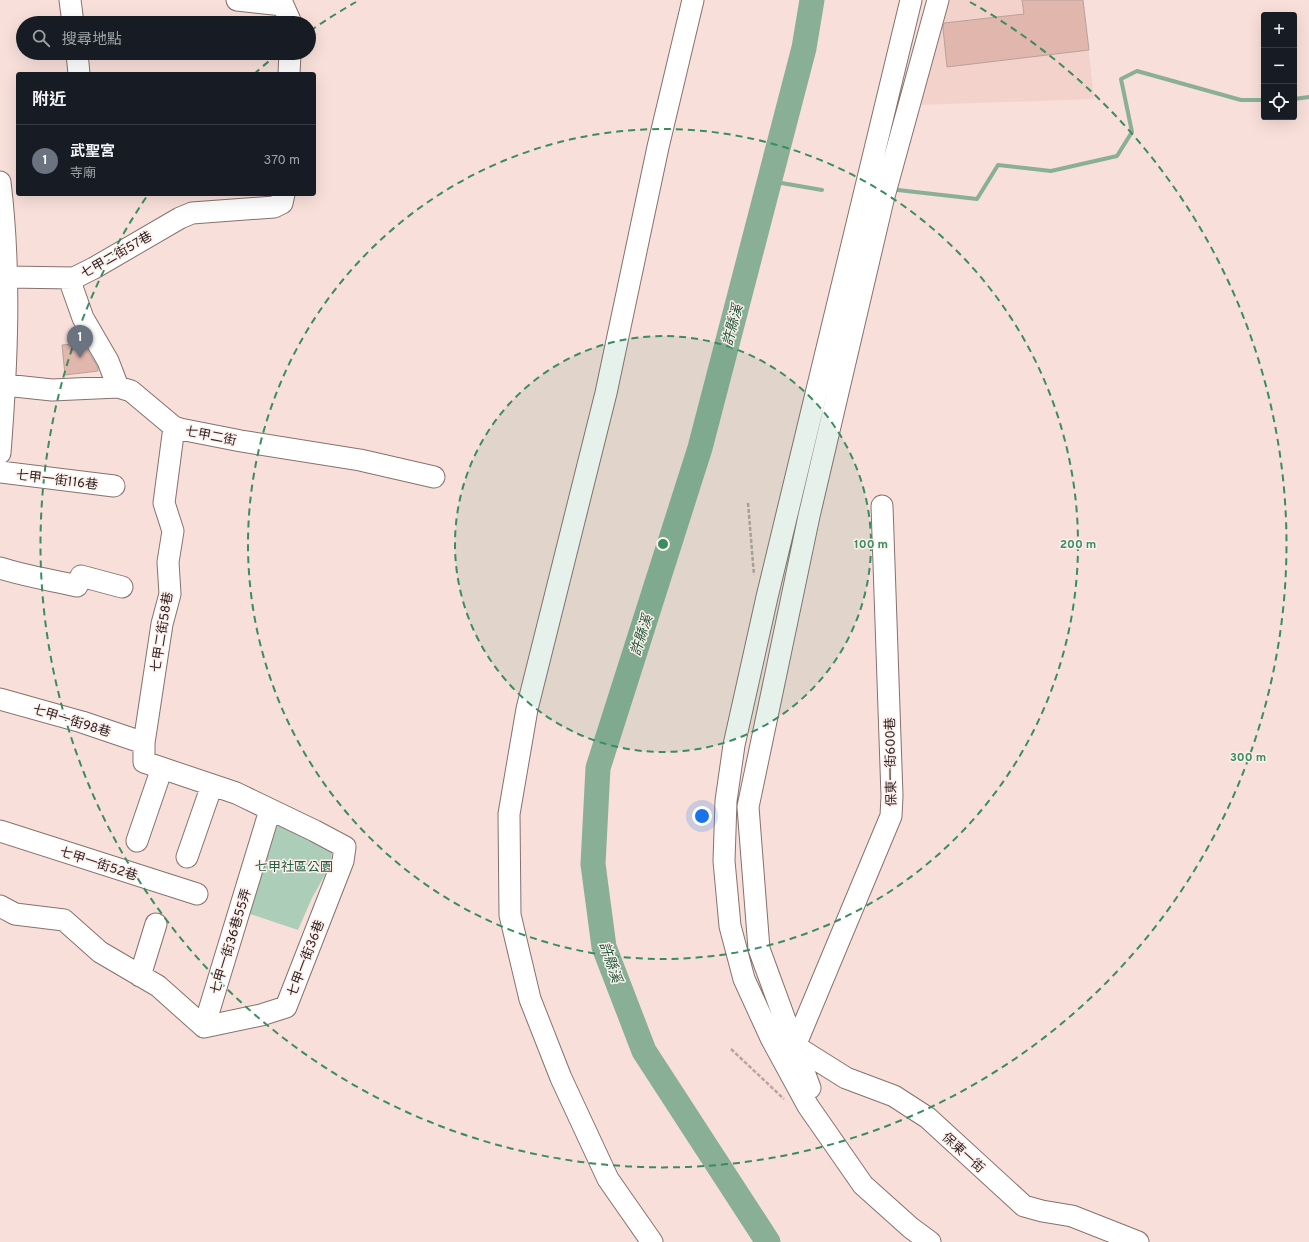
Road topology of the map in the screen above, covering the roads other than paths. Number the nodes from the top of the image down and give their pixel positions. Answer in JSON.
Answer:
{"nodes":[{"id":1,"x":70,"y":0,"type":"edge"},
{"id":2,"x":237,"y":0,"type":"edge"},
{"id":3,"x":693,"y":0,"type":"edge"},
{"id":4,"x":911,"y":0,"type":"edge"},
{"id":5,"x":938,"y":0,"type":"edge"},
{"id":6,"x":287,"y":14,"type":"edge"},
{"id":7,"x":72,"y":16,"type":"edge"},
{"id":8,"x":78,"y":60,"type":"edge"},
{"id":9,"x":290,"y":60,"type":"edge"},
{"id":10,"x":80,"y":72,"type":"edge"},
{"id":11,"x":289,"y":72,"type":"edge"},
{"id":12,"x":0,"y":186,"type":"edge"},
{"id":13,"x":279,"y":200,"type":"edge"},
{"id":14,"x":7,"y":277,"type":"junction"},
{"id":15,"x":74,"y":278,"type":"junction"},
{"id":16,"x":3,"y":383,"type":"edge"},
{"id":17,"x":118,"y":387,"type":"junction"},
{"id":18,"x":174,"y":427,"type":"junction"},
{"id":19,"x":0,"y":452,"type":"edge"},
{"id":20,"x":0,"y":472,"type":"edge"},
{"id":21,"x":434,"y":477,"type":"dead end"},
{"id":22,"x":114,"y":486,"type":"dead end"},
{"id":23,"x":882,"y":506,"type":"dead end"},
{"id":24,"x":809,"y":516,"type":"junction"},
{"id":25,"x":0,"y":568,"type":"edge"},
{"id":26,"x":122,"y":587,"type":"dead end"},
{"id":27,"x":767,"y":597,"type":"junction"},
{"id":28,"x":0,"y":699,"type":"edge"},
{"id":29,"x":144,"y":743,"type":"junction"},
{"id":30,"x":162,"y":768,"type":"junction"},
{"id":31,"x":212,"y":785,"type":"junction"},
{"id":32,"x":270,"y":810,"type":"junction"},
{"id":33,"x":0,"y":831,"type":"edge"},
{"id":34,"x":137,"y":841,"type":"dead end"},
{"id":35,"x":187,"y":857,"type":"dead end"},
{"id":36,"x":197,"y":894,"type":"dead end"},
{"id":37,"x":0,"y":906,"type":"edge"},
{"id":38,"x":156,"y":924,"type":"dead end"},
{"id":39,"x":140,"y":976,"type":"junction"},
{"id":40,"x":204,"y":1027,"type":"junction"},
{"id":41,"x":795,"y":1046,"type":"junction"},
{"id":42,"x":808,"y":1106,"type":"junction"},
{"id":43,"x":652,"y":1242,"type":"edge"},
{"id":44,"x":930,"y":1242,"type":"edge"},
{"id":45,"x":1138,"y":1242,"type":"edge"}],
"edges":[{"from":1,"to":7,"type":"lane"},
{"from":2,"to":6,"type":"lane"},
{"from":3,"to":43,"type":"lane"},
{"from":4,"to":27,"type":"lane"},
{"from":5,"to":24,"type":"lane"},
{"from":8,"to":10,"type":"lane"},
{"from":9,"to":11,"type":"lane"},
{"from":12,"to":14,"type":"lane"},
{"from":13,"to":15,"type":"lane","name":"七甲二街57巷"},
{"from":14,"to":15,"type":"lane"},
{"from":14,"to":16,"type":"lane"},
{"from":15,"to":17,"type":"lane","name":"七甲二街57巷"},
{"from":16,"to":17,"type":"lane","name":"七甲二街"},
{"from":16,"to":19,"type":"lane"},
{"from":17,"to":18,"type":"lane","name":"七甲二街"},
{"from":18,"to":21,"type":"lane","name":"七甲二街"},
{"from":18,"to":29,"type":"lane","name":"七甲二街58巷"},
{"from":20,"to":22,"type":"lane","name":"七甲一街116巷"},
{"from":23,"to":41,"type":"lane","name":"保東一街600巷"},
{"from":24,"to":27,"type":"lane"},
{"from":24,"to":41,"type":"lane"},
{"from":25,"to":26,"type":"lane"},
{"from":27,"to":42,"type":"lane"},
{"from":28,"to":29,"type":"lane","name":"七甲一街98巷"},
{"from":29,"to":30,"type":"lane","name":"七甲一街36巷"},
{"from":30,"to":31,"type":"lane","name":"七甲一街36巷"},
{"from":30,"to":34,"type":"lane"},
{"from":31,"to":32,"type":"lane","name":"七甲一街36巷"},
{"from":31,"to":35,"type":"lane"},
{"from":32,"to":40,"type":"lane","name":"七甲一街36巷55弄"},
{"from":32,"to":40,"type":"lane","name":"七甲一街36巷"},
{"from":33,"to":36,"type":"lane","name":"七甲一街52巷"},
{"from":37,"to":39,"type":"lane"},
{"from":38,"to":39,"type":"lane"},
{"from":39,"to":40,"type":"lane"},
{"from":41,"to":42,"type":"lane"},
{"from":41,"to":45,"type":"lane","name":"保東一街"},
{"from":42,"to":44,"type":"lane"}]}
